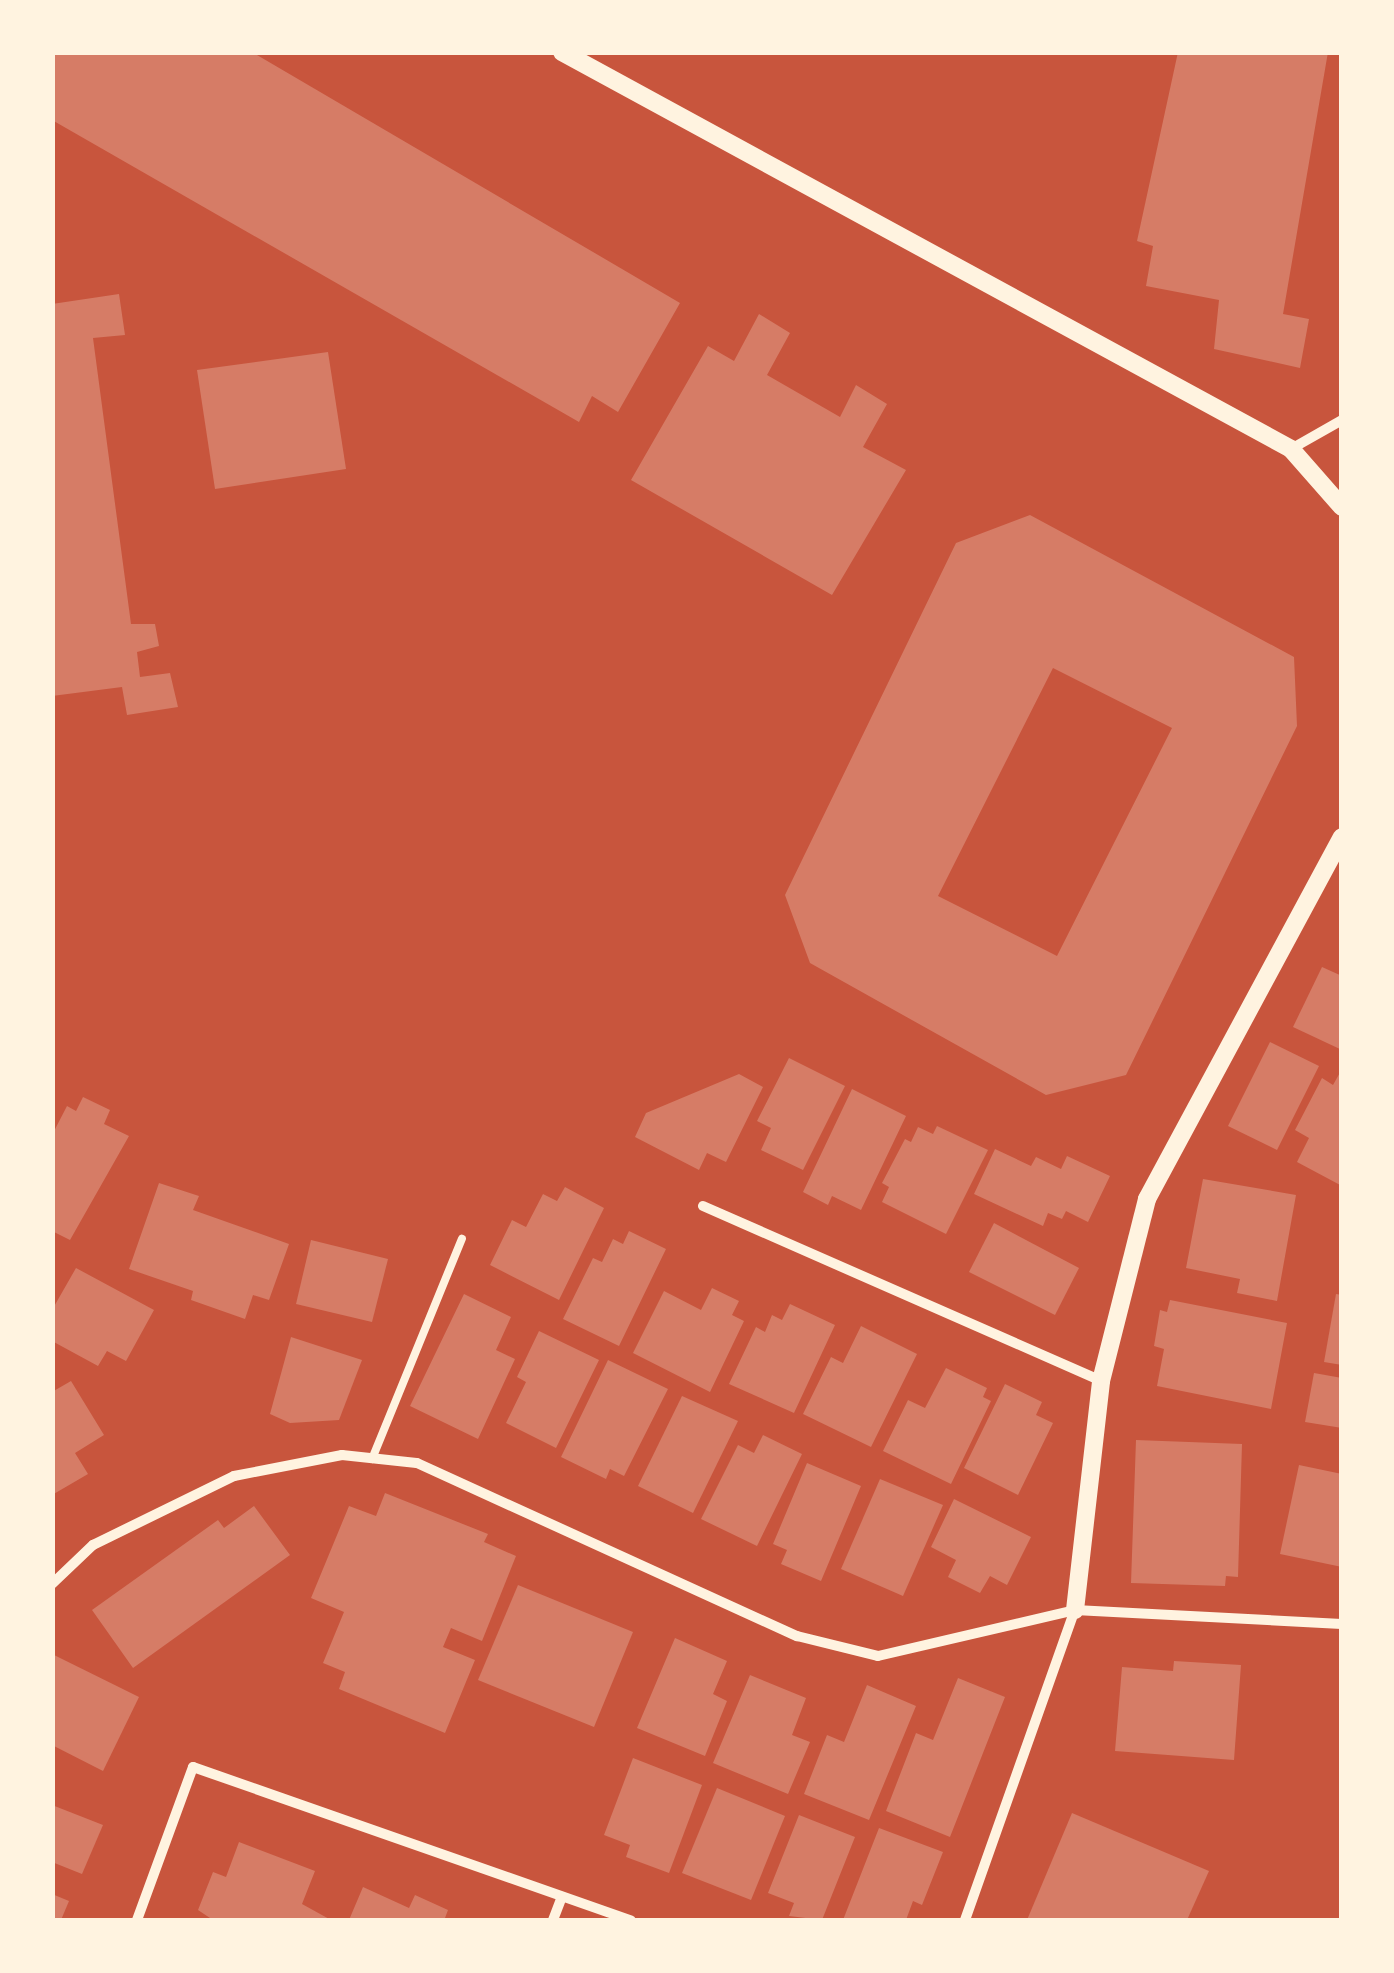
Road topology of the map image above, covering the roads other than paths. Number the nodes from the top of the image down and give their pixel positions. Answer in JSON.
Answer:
{"nodes":[{"id":1,"x":569,"y":54,"type":"edge"},
{"id":2,"x":1342,"y":420,"type":"edge"},
{"id":3,"x":1291,"y":449,"type":"junction"},
{"id":4,"x":1342,"y":506,"type":"edge"},
{"id":5,"x":1342,"y":837,"type":"edge"},
{"id":6,"x":703,"y":1206,"type":"dead end"},
{"id":7,"x":462,"y":1240,"type":"dead end"},
{"id":8,"x":1101,"y":1382,"type":"junction"},
{"id":9,"x":372,"y":1458,"type":"junction"},
{"id":10,"x":52,"y":1584,"type":"edge"},
{"id":11,"x":1075,"y":1610,"type":"junction"},
{"id":12,"x":1342,"y":1624,"type":"edge"},
{"id":13,"x":562,"y":1897,"type":"junction"},
{"id":14,"x":137,"y":1920,"type":"edge"},
{"id":15,"x":554,"y":1920,"type":"edge"},
{"id":16,"x":631,"y":1920,"type":"edge"},
{"id":17,"x":965,"y":1920,"type":"edge"}],
"edges":[{"from":1,"to":3,"type":"street"},
{"from":2,"to":3,"type":"street"},
{"from":3,"to":4,"type":"street"},
{"from":5,"to":8,"type":"street"},
{"from":6,"to":8,"type":"street"},
{"from":7,"to":9,"type":"lane"},
{"from":8,"to":11,"type":"street"},
{"from":9,"to":10,"type":"street"},
{"from":9,"to":11,"type":"street"},
{"from":11,"to":12,"type":"street"},
{"from":11,"to":17,"type":"street"},
{"from":13,"to":14,"type":"street"},
{"from":13,"to":15,"type":"street"},
{"from":13,"to":16,"type":"street"}]}
